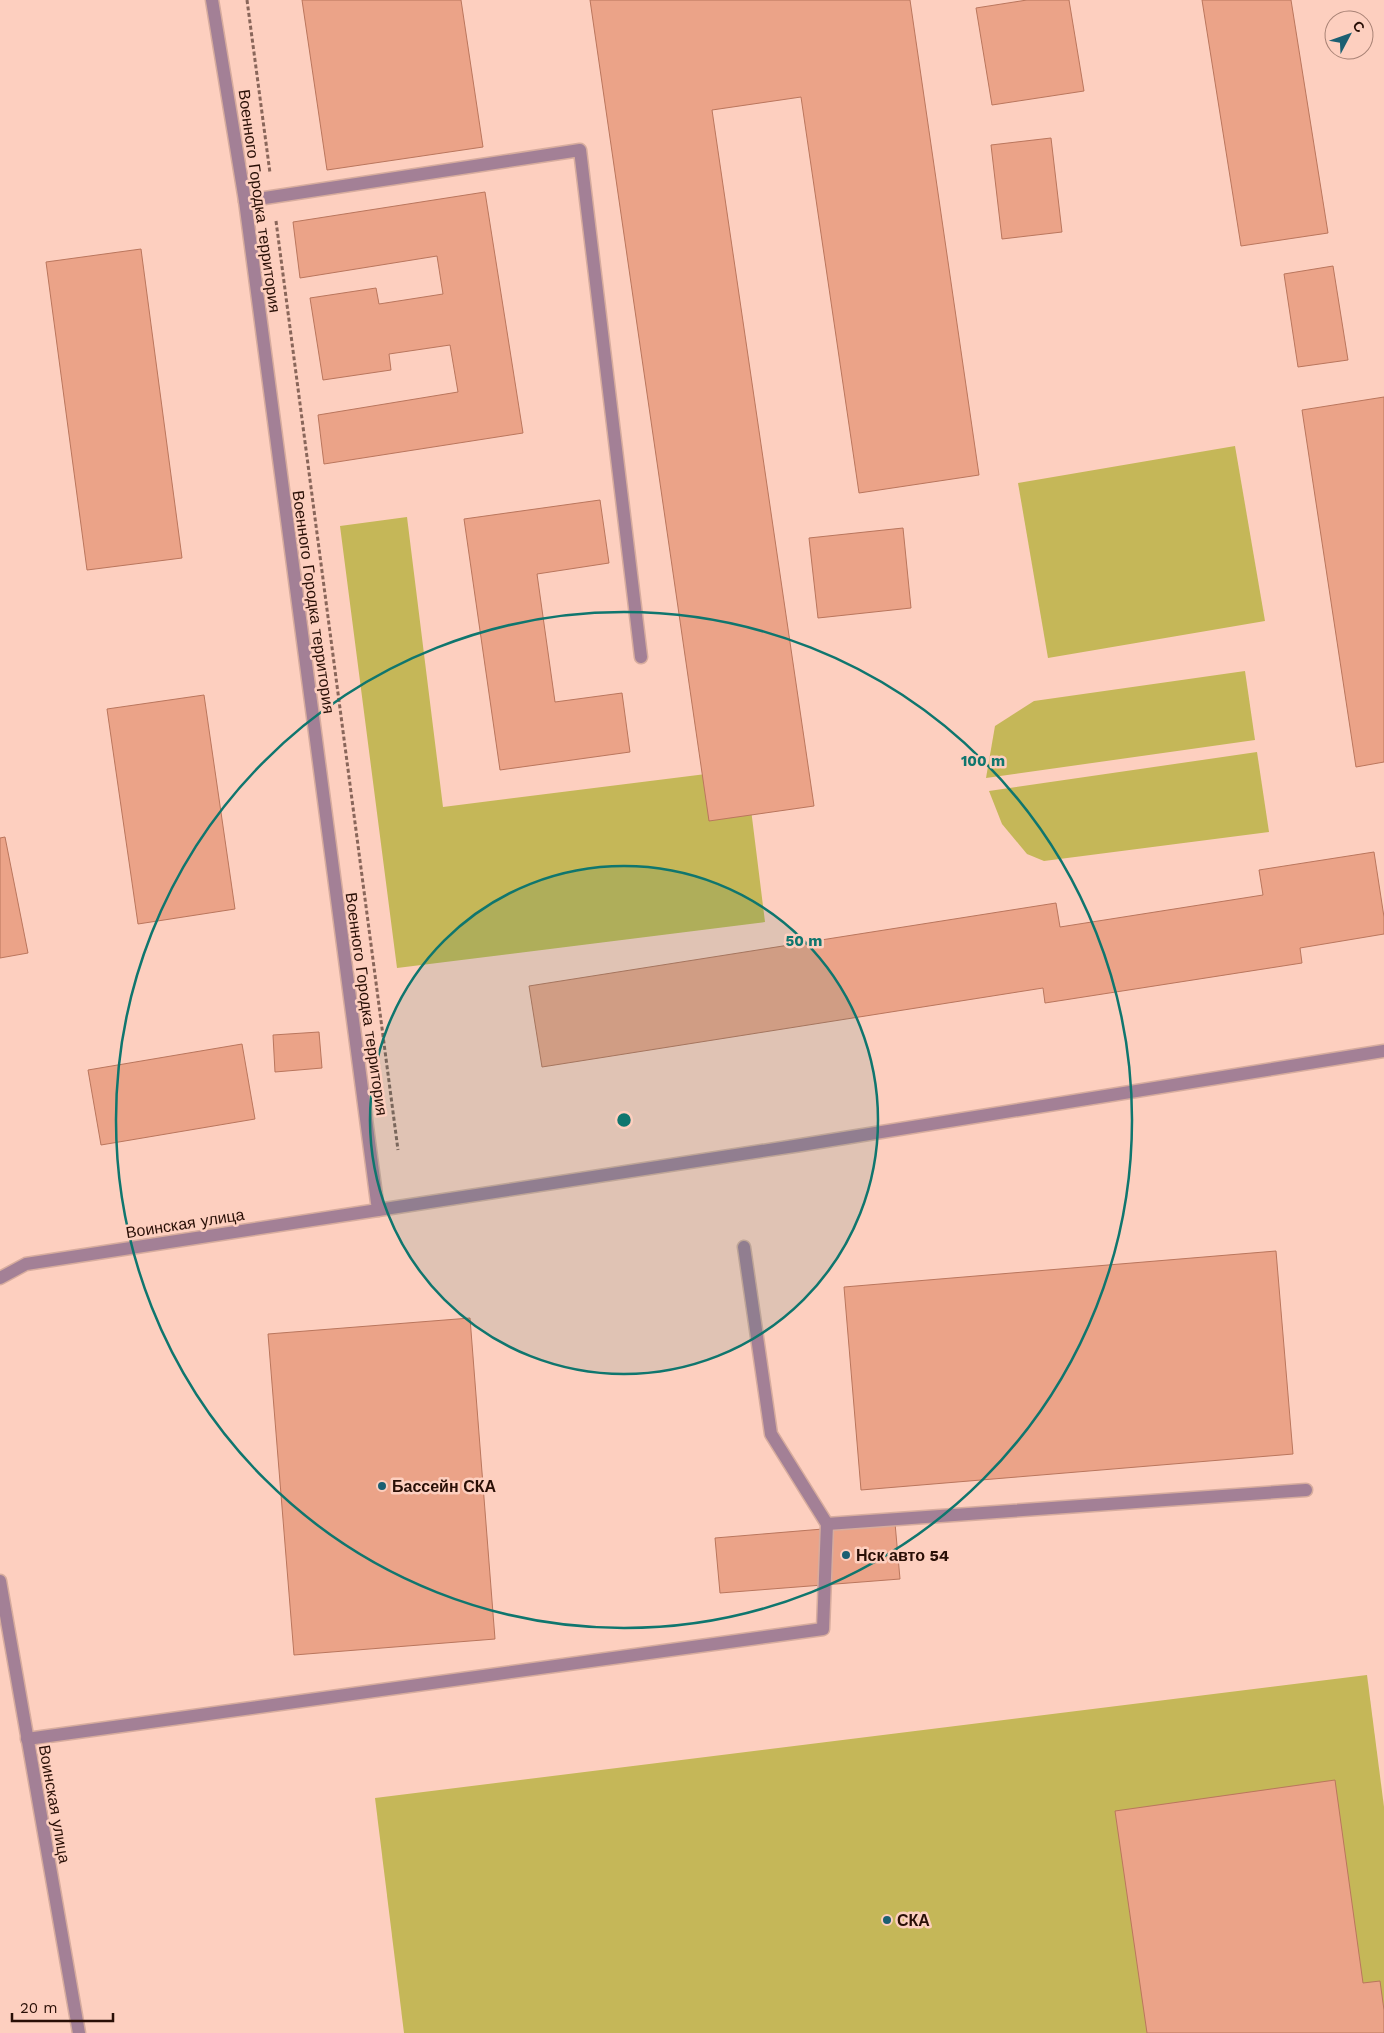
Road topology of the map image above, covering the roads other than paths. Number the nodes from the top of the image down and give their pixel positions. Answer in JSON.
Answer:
{"nodes":[{"id":1,"x":212,"y":0,"type":"edge"},
{"id":2,"x":245,"y":201,"type":"junction"},
{"id":3,"x":641,"y":658,"type":"dead end"},
{"id":4,"x":1384,"y":1051,"type":"edge"},
{"id":5,"x":378,"y":1210,"type":"junction"},
{"id":6,"x":744,"y":1247,"type":"dead end"},
{"id":7,"x":0,"y":1278,"type":"edge"},
{"id":8,"x":1306,"y":1490,"type":"dead end"},
{"id":9,"x":827,"y":1524,"type":"junction"},
{"id":10,"x":0,"y":1581,"type":"edge"},
{"id":11,"x":27,"y":1739,"type":"junction"},
{"id":12,"x":78,"y":2033,"type":"edge"}],
"edges":[{"from":1,"to":2,"type":"street","name":"Военного Городка территория"},
{"from":2,"to":3,"type":"street"},
{"from":2,"to":5,"type":"street","name":"Военного Городка территория"},
{"from":4,"to":5,"type":"street","name":"Воинская улица"},
{"from":5,"to":7,"type":"street","name":"Воинская улица"},
{"from":6,"to":9,"type":"street"},
{"from":8,"to":9,"type":"street"},
{"from":9,"to":11,"type":"street"},
{"from":10,"to":11,"type":"street","name":"Воинская улица"},
{"from":11,"to":12,"type":"street","name":"Воинская улица"}]}
